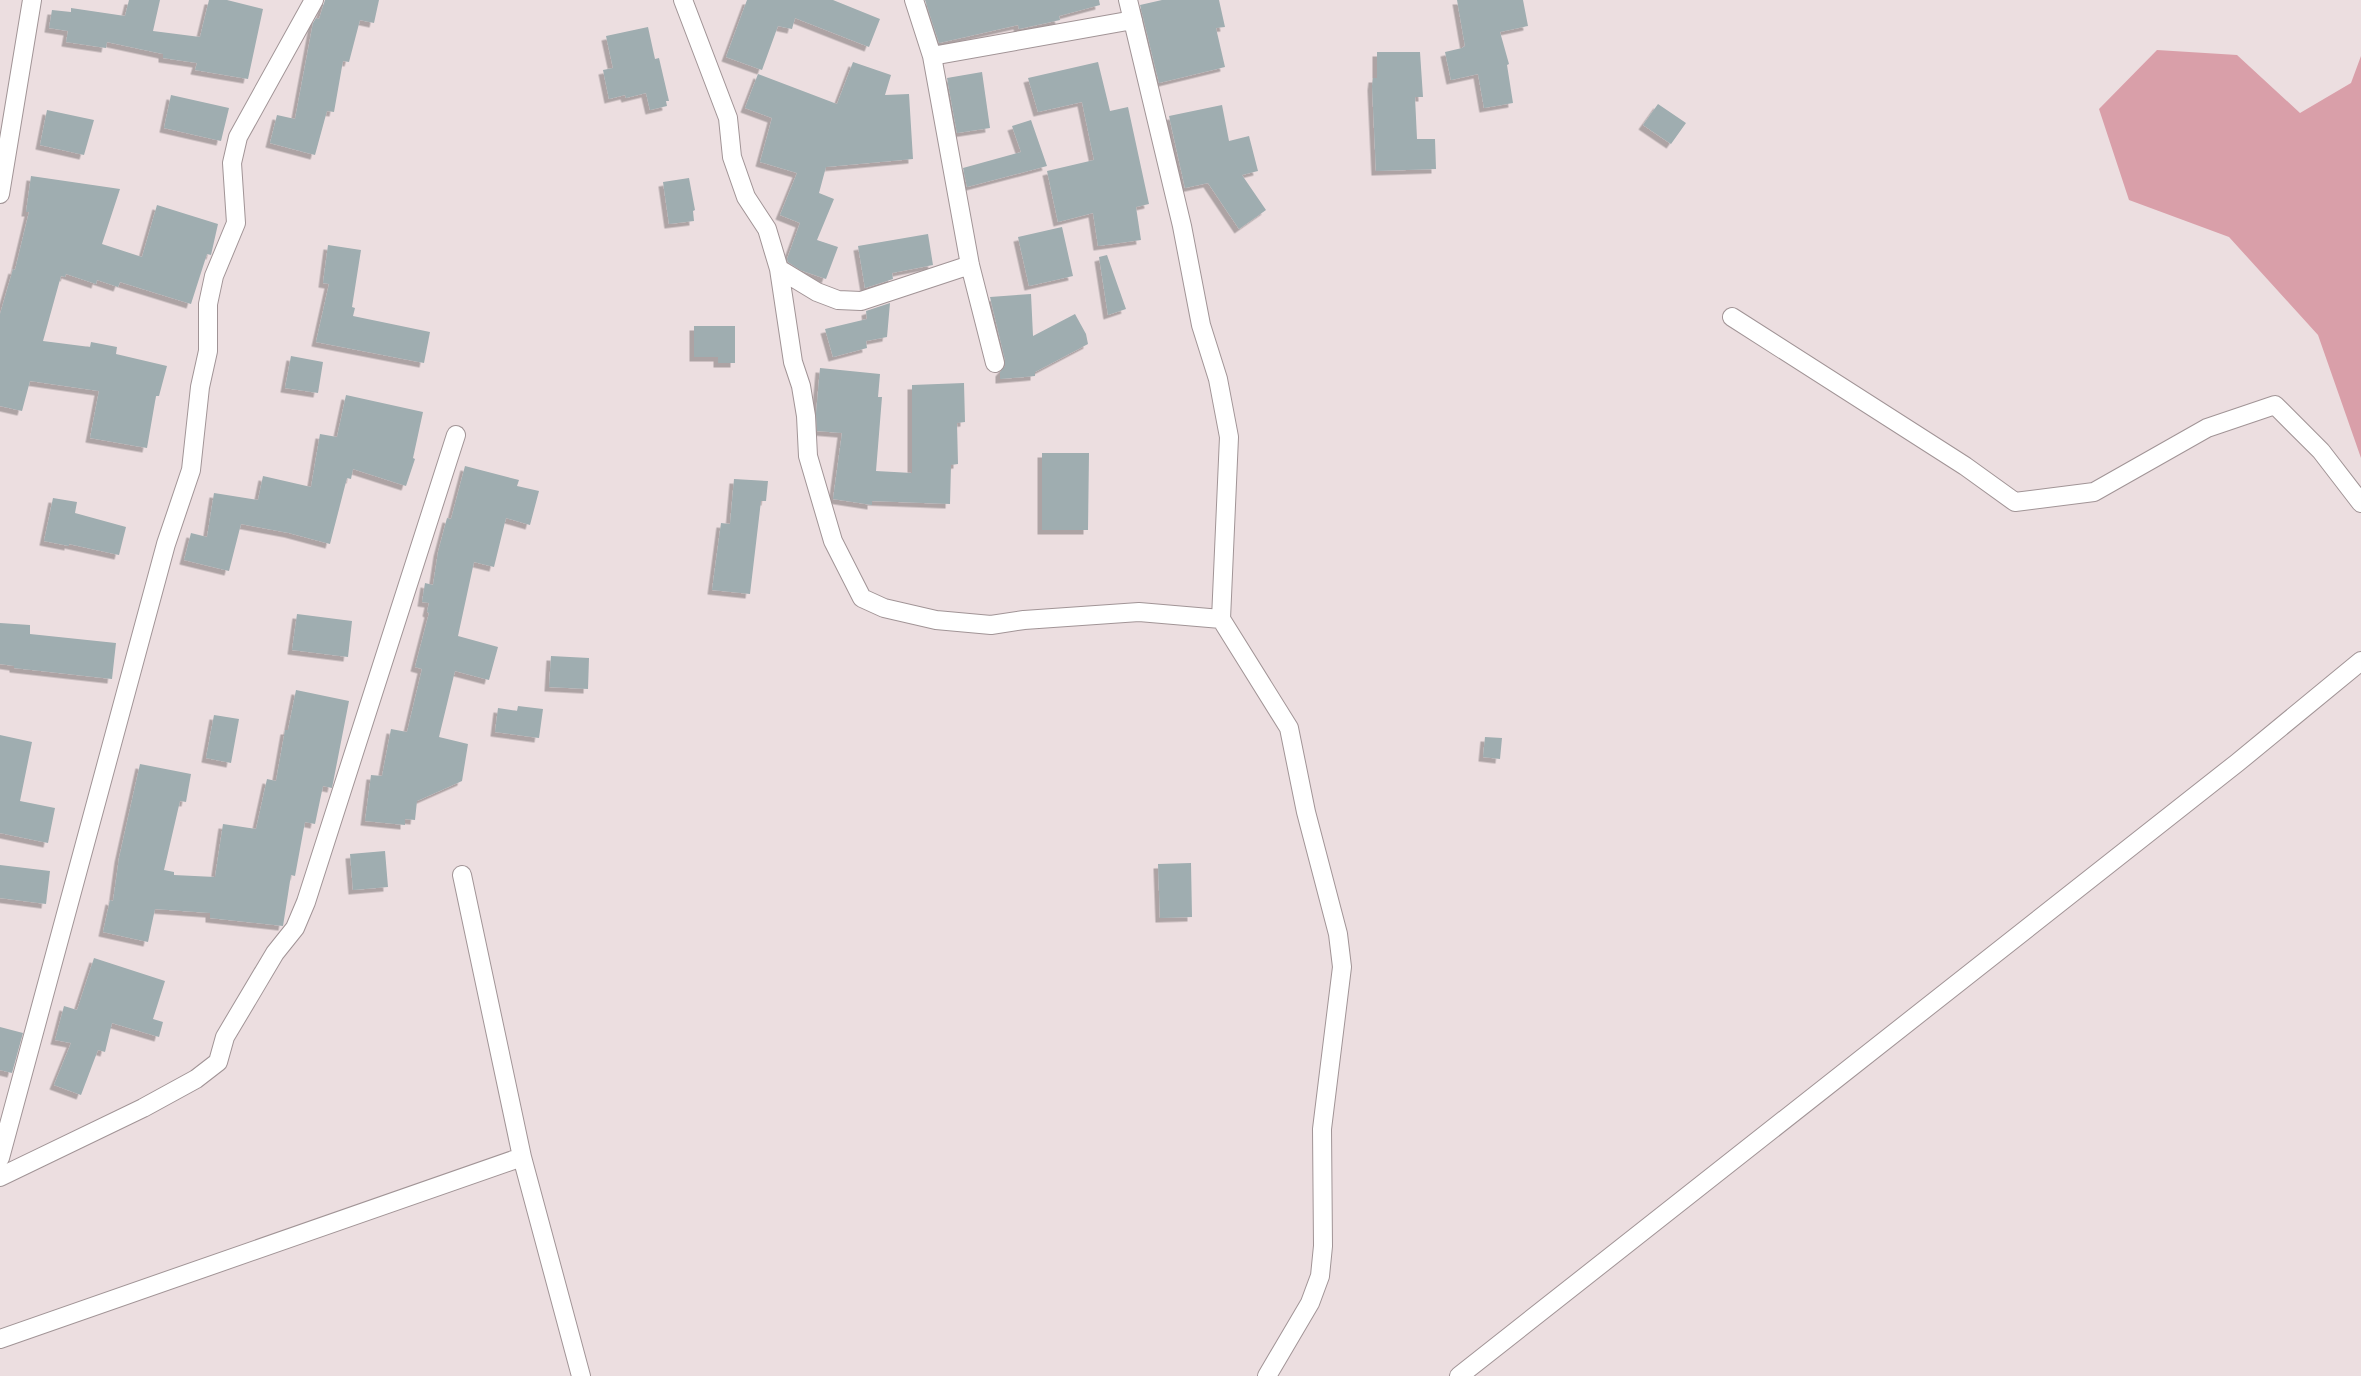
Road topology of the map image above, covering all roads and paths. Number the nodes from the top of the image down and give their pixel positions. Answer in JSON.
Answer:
{"nodes":[{"id":1,"x":32,"y":0,"type":"edge"},
{"id":2,"x":314,"y":0,"type":"edge"},
{"id":3,"x":684,"y":0,"type":"edge"},
{"id":4,"x":914,"y":0,"type":"edge"},
{"id":5,"x":1128,"y":0,"type":"edge"},
{"id":6,"x":1133,"y":20,"type":"junction"},
{"id":7,"x":932,"y":56,"type":"junction"},
{"id":8,"x":4,"y":152,"type":"edge"},
{"id":9,"x":0,"y":194,"type":"edge"},
{"id":10,"x":970,"y":265,"type":"junction"},
{"id":11,"x":779,"y":269,"type":"junction"},
{"id":12,"x":1732,"y":317,"type":"dead end"},
{"id":13,"x":995,"y":363,"type":"dead end"},
{"id":14,"x":456,"y":435,"type":"dead end"},
{"id":15,"x":2361,"y":503,"type":"edge"},
{"id":16,"x":1221,"y":619,"type":"junction"},
{"id":17,"x":2361,"y":661,"type":"edge"},
{"id":18,"x":462,"y":875,"type":"dead end"},
{"id":19,"x":522,"y":1157,"type":"junction"},
{"id":20,"x":0,"y":1158,"type":"edge"},
{"id":21,"x":0,"y":1177,"type":"edge"},
{"id":22,"x":0,"y":1339,"type":"edge"},
{"id":23,"x":581,"y":1376,"type":"edge"},
{"id":24,"x":1267,"y":1376,"type":"edge"},
{"id":25,"x":1459,"y":1376,"type":"edge"}],
"edges":[{"from":1,"to":8,"type":"street"},
{"from":2,"to":20,"type":"street"},
{"from":3,"to":11,"type":"street"},
{"from":4,"to":7,"type":"street"},
{"from":5,"to":6,"type":"street"},
{"from":6,"to":7,"type":"street"},
{"from":6,"to":16,"type":"street"},
{"from":7,"to":10,"type":"street"},
{"from":8,"to":9,"type":"street"},
{"from":10,"to":11,"type":"street"},
{"from":10,"to":13,"type":"street"},
{"from":11,"to":16,"type":"street"},
{"from":12,"to":15,"type":"street"},
{"from":14,"to":21,"type":"street"},
{"from":16,"to":24,"type":"street"},
{"from":17,"to":25,"type":"street"},
{"from":18,"to":19,"type":"street"},
{"from":19,"to":22,"type":"street"},
{"from":19,"to":23,"type":"street"}]}
